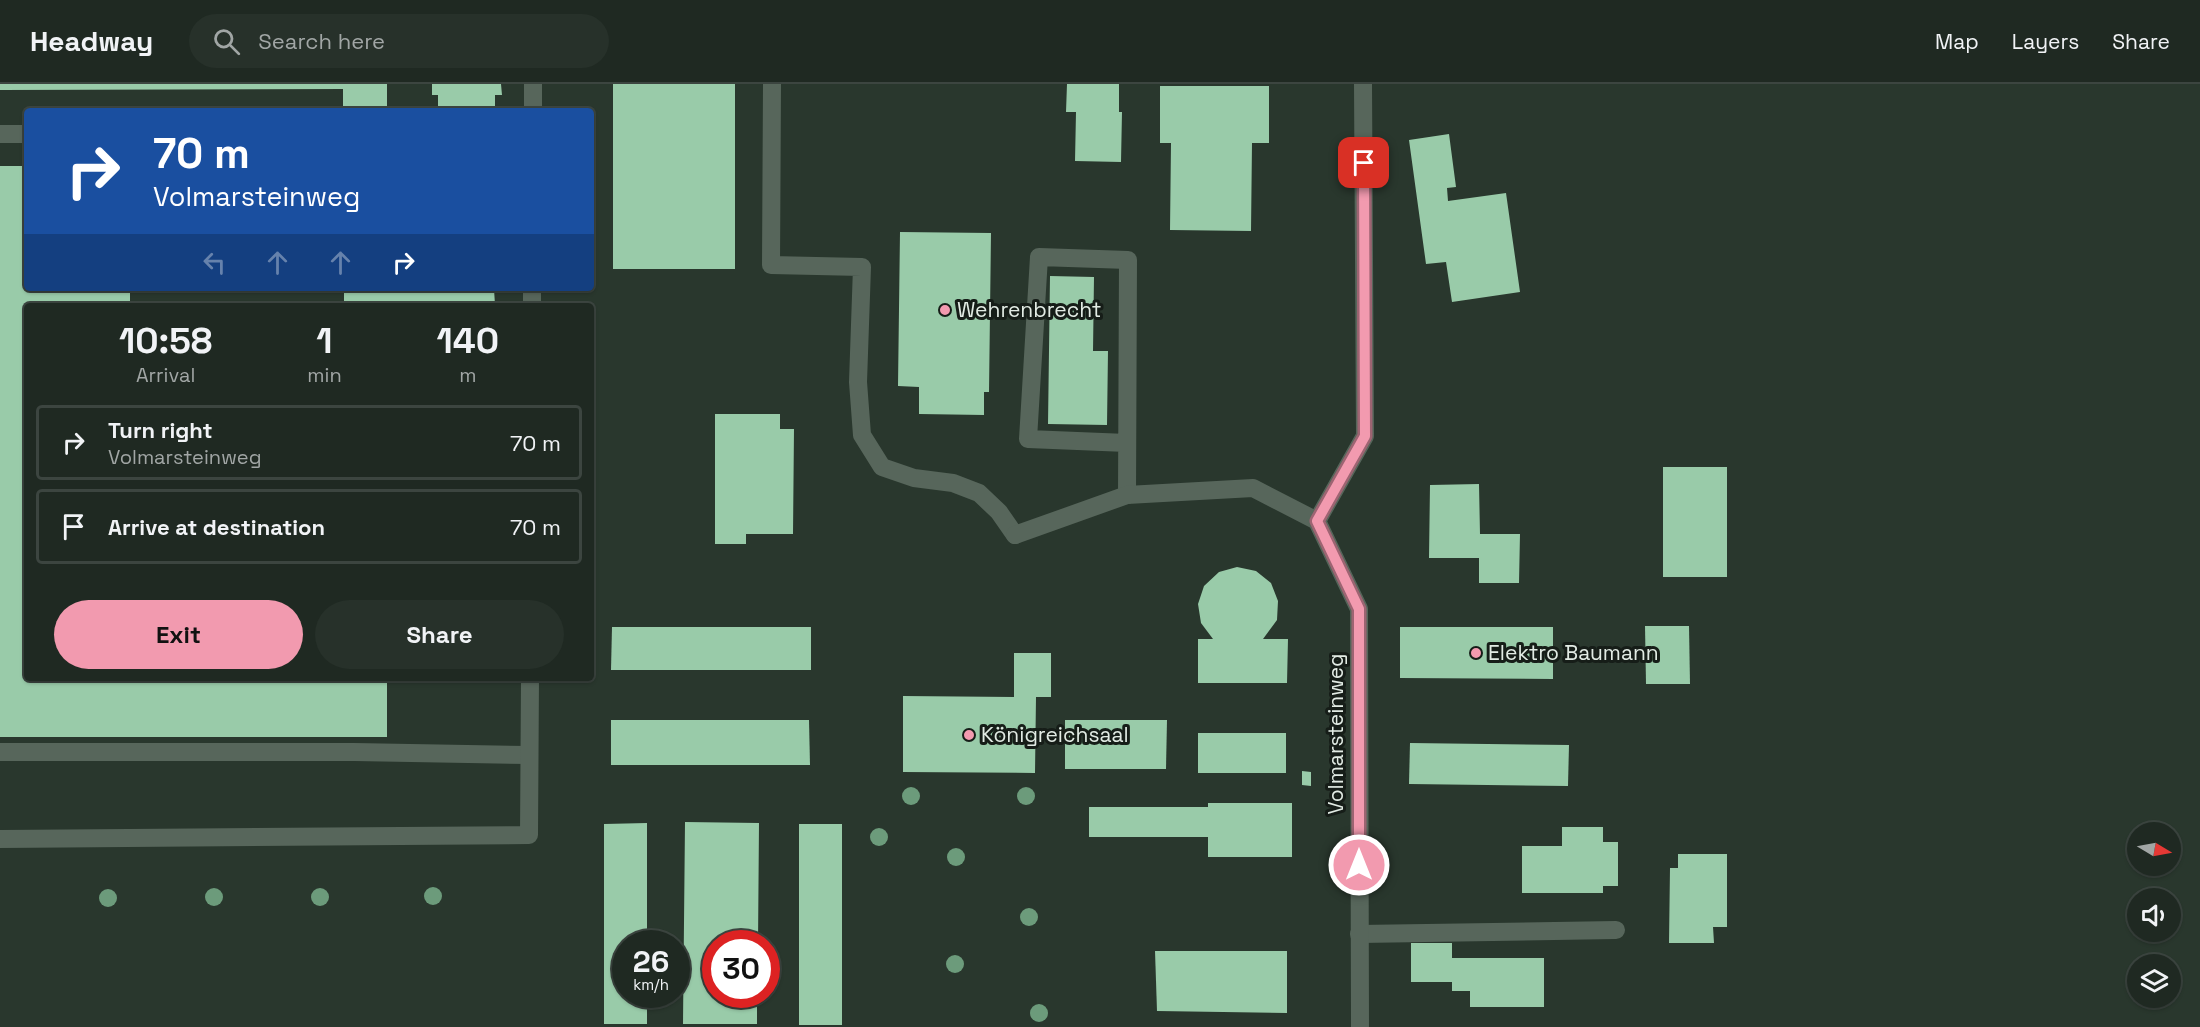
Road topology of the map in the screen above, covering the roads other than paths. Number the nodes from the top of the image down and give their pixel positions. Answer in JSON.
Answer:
{"nodes":[{"id":1,"x":533,"y":84,"type":"edge"},
{"id":2,"x":772,"y":84,"type":"edge"},
{"id":3,"x":1363,"y":84,"type":"edge"},
{"id":4,"x":533,"y":108,"type":"edge"},
{"id":5,"x":0,"y":134,"type":"edge"},
{"id":6,"x":24,"y":134,"type":"edge"},
{"id":7,"x":1127,"y":443,"type":"junction"},
{"id":8,"x":1127,"y":495,"type":"junction"},
{"id":9,"x":1317,"y":521,"type":"junction"},
{"id":10,"x":530,"y":681,"type":"edge"},
{"id":11,"x":0,"y":752,"type":"edge"},
{"id":12,"x":529,"y":755,"type":"junction"},
{"id":13,"x":0,"y":839,"type":"edge"},
{"id":14,"x":1616,"y":930,"type":"dead end"},
{"id":15,"x":1359,"y":934,"type":"junction"},
{"id":16,"x":1360,"y":1027,"type":"edge"}],
"edges":[{"from":1,"to":4,"type":"street"},
{"from":2,"to":8,"type":"street"},
{"from":3,"to":9,"type":"street"},
{"from":5,"to":6,"type":"street"},
{"from":7,"to":7,"type":"street"},
{"from":7,"to":8,"type":"street"},
{"from":8,"to":9,"type":"street"},
{"from":9,"to":15,"type":"street","name":"Volmarsteinweg"},
{"from":10,"to":12,"type":"street"},
{"from":11,"to":12,"type":"street"},
{"from":12,"to":13,"type":"street"},
{"from":14,"to":15,"type":"street"},
{"from":15,"to":16,"type":"street","name":"Volmarsteinweg"}]}
